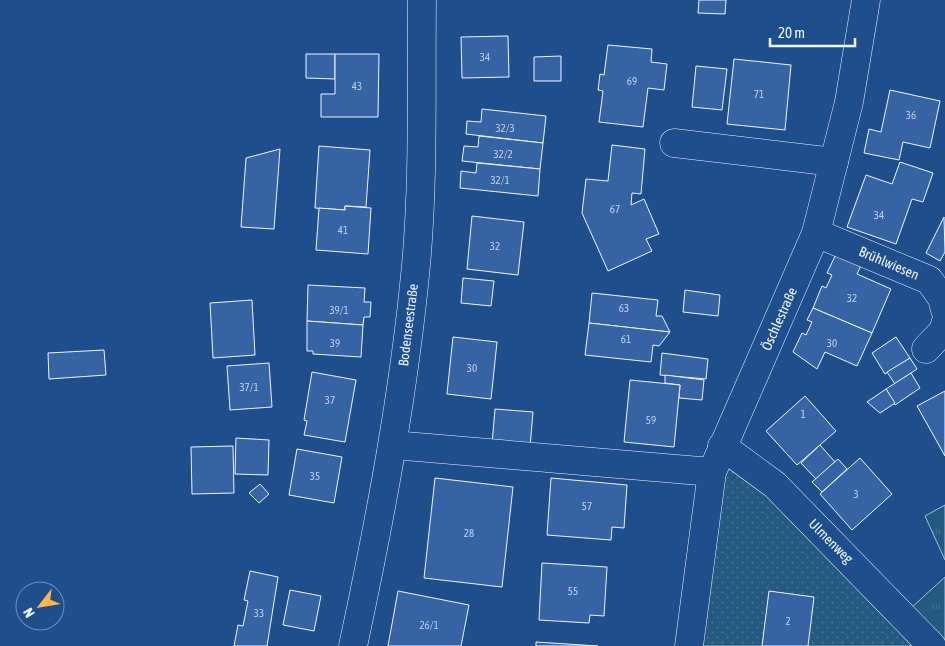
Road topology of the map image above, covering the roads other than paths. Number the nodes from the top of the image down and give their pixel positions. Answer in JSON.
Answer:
{"nodes":[{"id":1,"x":422,"y":0,"type":"edge"},
{"id":2,"x":866,"y":0,"type":"edge"},
{"id":3,"x":674,"y":143,"type":"dead end"},
{"id":4,"x":834,"y":162,"type":"junction"},
{"id":5,"x":816,"y":233,"type":"junction"},
{"id":6,"x":945,"y":310,"type":"edge"},
{"id":7,"x":945,"y":324,"type":"edge"},
{"id":8,"x":926,"y":350,"type":"dead end"},
{"id":9,"x":393,"y":445,"type":"junction"},
{"id":10,"x":722,"y":446,"type":"junction"},
{"id":11,"x":712,"y":472,"type":"junction"},
{"id":12,"x":353,"y":646,"type":"edge"},
{"id":13,"x":689,"y":646,"type":"edge"},
{"id":14,"x":932,"y":646,"type":"edge"}],
"edges":[{"from":1,"to":9,"type":"street","name":"Bodenseestraße"},
{"from":2,"to":4,"type":"street","name":"Öschlestraße"},
{"from":3,"to":4,"type":"street"},
{"from":4,"to":5,"type":"street","name":"Öschlestraße"},
{"from":5,"to":6,"type":"street","name":"Brühlwiesen"},
{"from":5,"to":10,"type":"street","name":"Öschlestraße"},
{"from":7,"to":8,"type":"street"},
{"from":9,"to":11,"type":"street"},
{"from":9,"to":12,"type":"street","name":"Bodenseestraße"},
{"from":10,"to":11,"type":"street","name":"Öschlestraße"},
{"from":10,"to":14,"type":"street","name":"Ulmenweg"},
{"from":11,"to":13,"type":"street","name":"Öschlestraße"}]}
